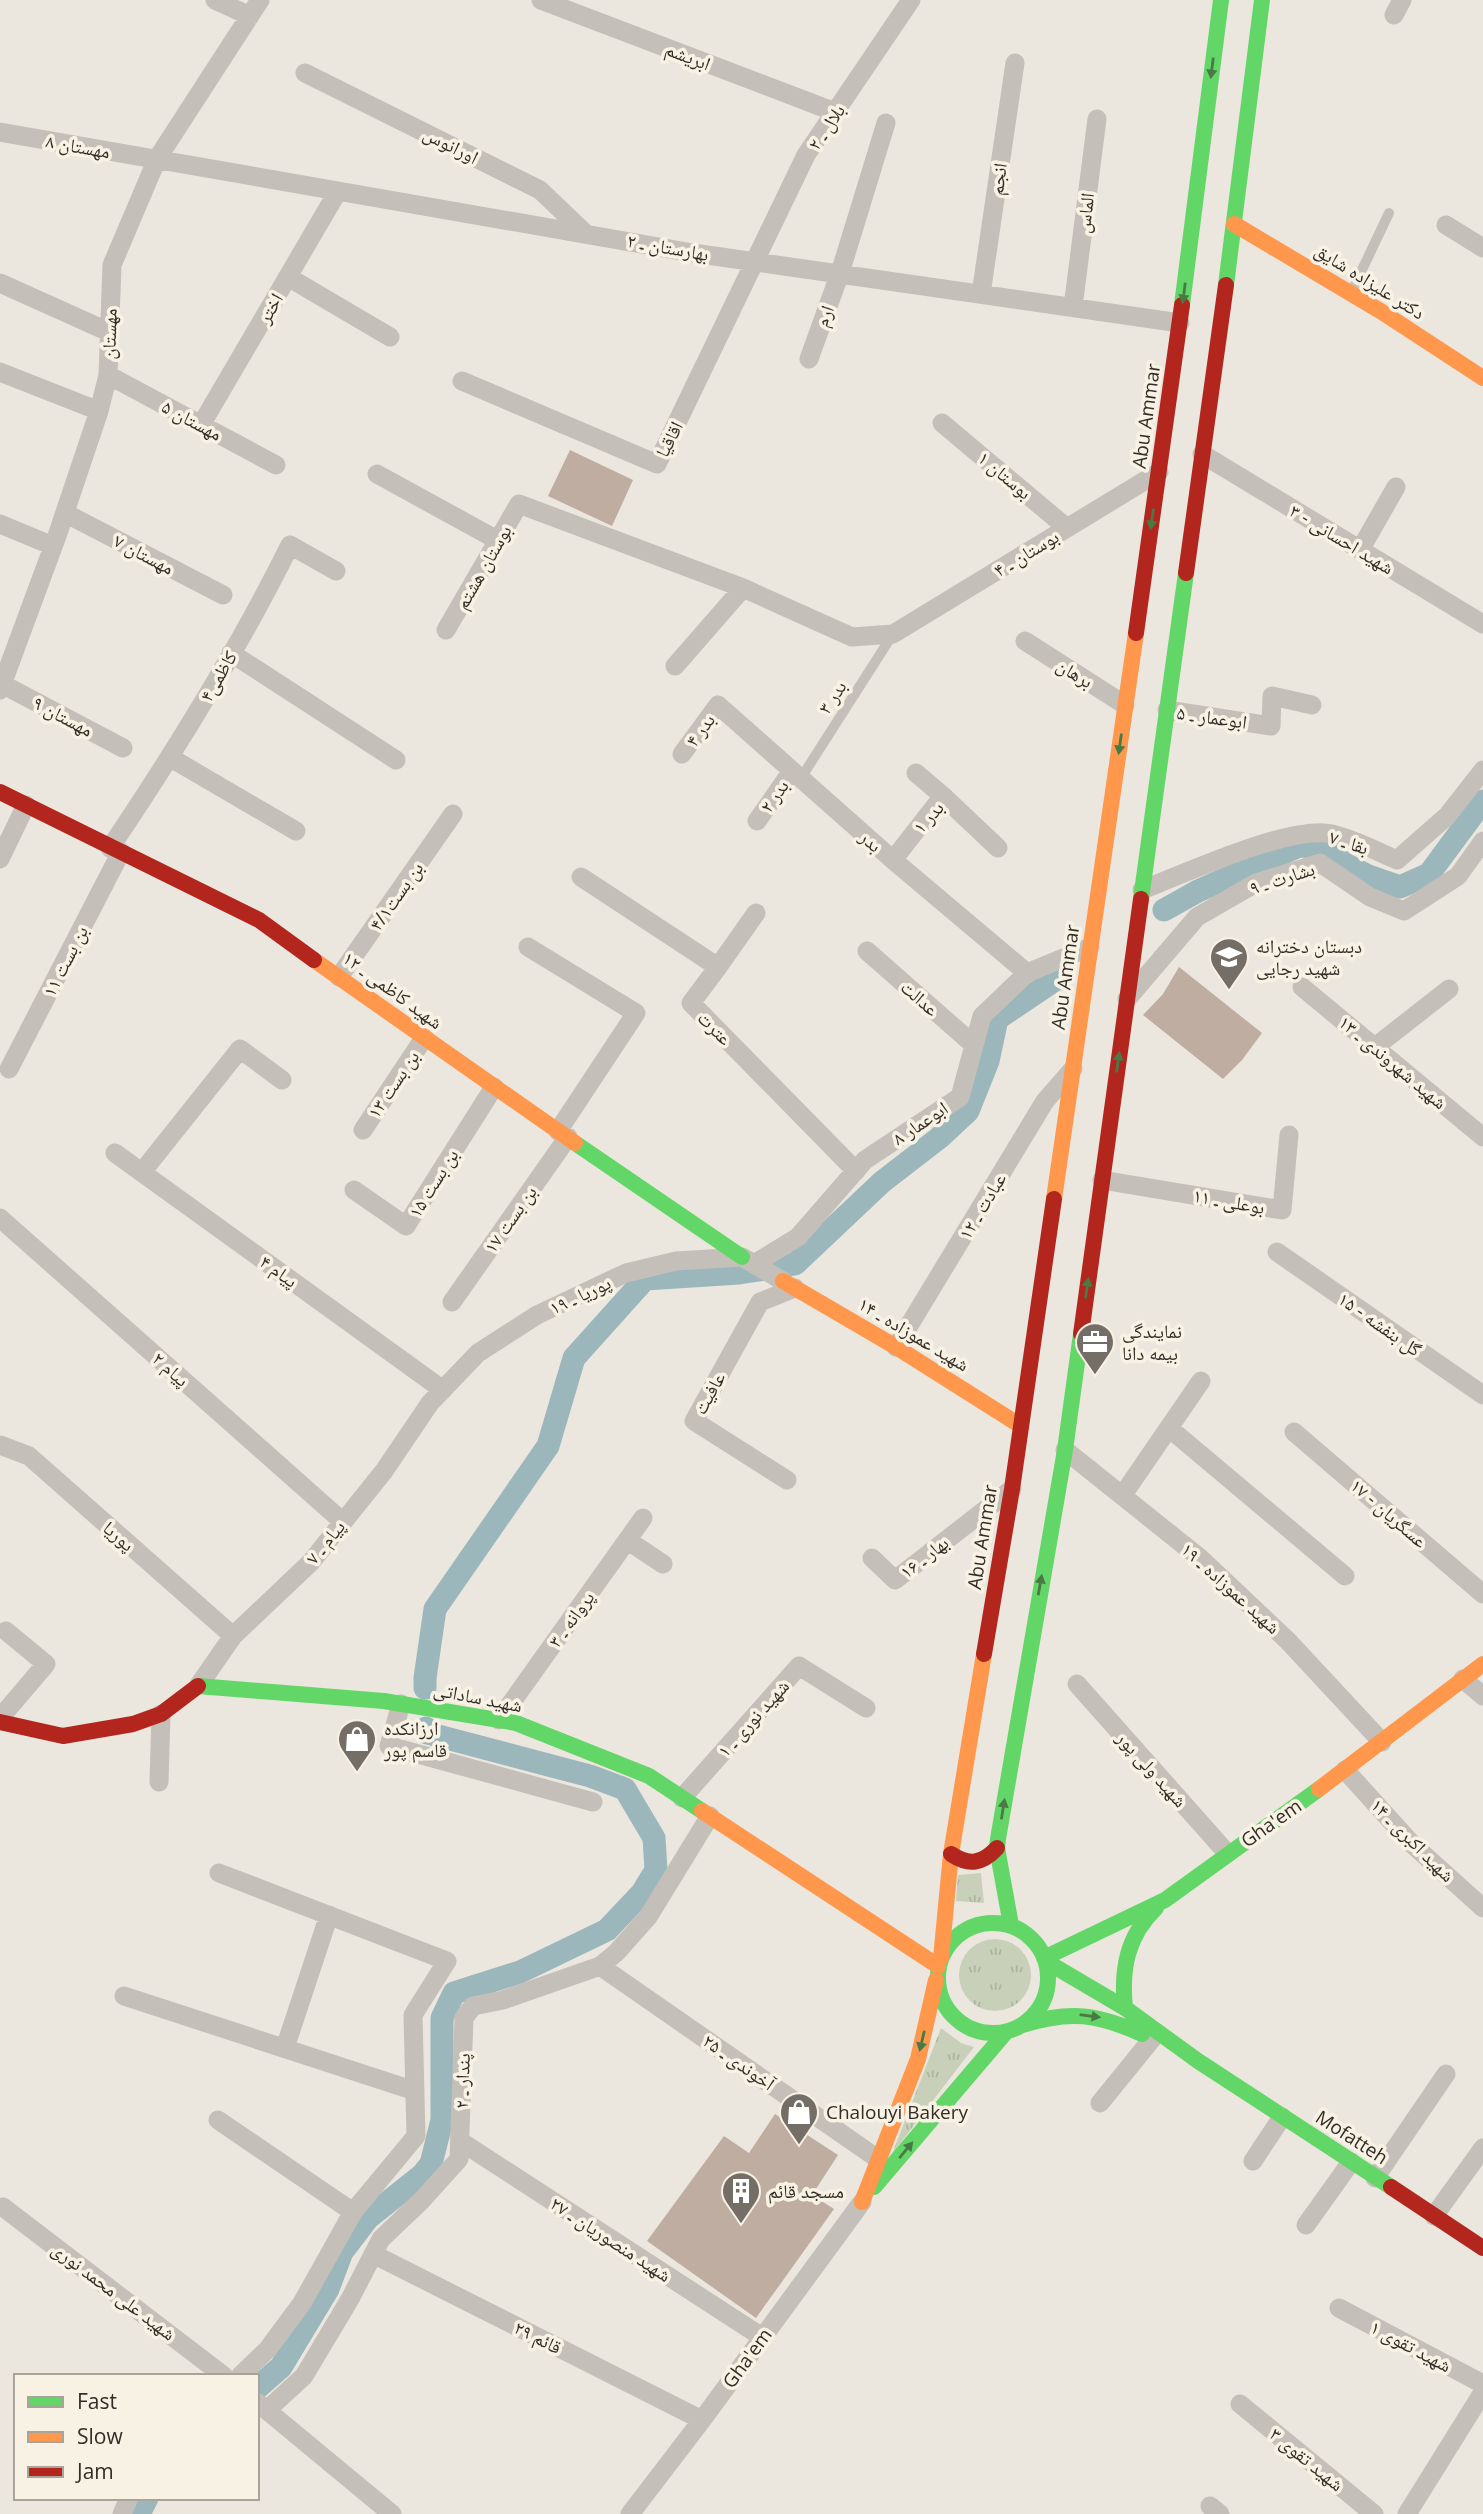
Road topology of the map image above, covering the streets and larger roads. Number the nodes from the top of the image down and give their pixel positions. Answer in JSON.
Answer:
{"nodes":[{"id":1,"x":215,"y":0,"type":"edge"},
{"id":2,"x":541,"y":0,"type":"edge"},
{"id":3,"x":911,"y":0,"type":"edge"},
{"id":4,"x":1221,"y":0,"type":"edge"},
{"id":5,"x":1262,"y":0,"type":"edge"},
{"id":6,"x":255,"y":8,"type":"edge"},
{"id":7,"x":1015,"y":63,"type":"dead end"},
{"id":8,"x":305,"y":73,"type":"dead end"},
{"id":9,"x":835,"y":112,"type":"junction"},
{"id":10,"x":1097,"y":119,"type":"dead end"},
{"id":11,"x":886,"y":123,"type":"dead end"},
{"id":12,"x":0,"y":132,"type":"edge"},
{"id":13,"x":157,"y":159,"type":"junction"},
{"id":14,"x":338,"y":191,"type":"junction"},
{"id":15,"x":1234,"y":224,"type":"junction"},
{"id":16,"x":1446,"y":225,"type":"dead end"},
{"id":17,"x":585,"y":233,"type":"junction"},
{"id":18,"x":1483,"y":248,"type":"edge"},
{"id":19,"x":754,"y":261,"type":"junction"},
{"id":20,"x":840,"y":273,"type":"junction"},
{"id":21,"x":288,"y":277,"type":"junction"},
{"id":22,"x":0,"y":284,"type":"edge"},
{"id":23,"x":981,"y":294,"type":"junction"},
{"id":24,"x":1073,"y":307,"type":"junction"},
{"id":25,"x":1180,"y":323,"type":"junction"},
{"id":26,"x":110,"y":332,"type":"junction"},
{"id":27,"x":390,"y":337,"type":"dead end"},
{"id":28,"x":809,"y":359,"type":"dead end"},
{"id":29,"x":0,"y":372,"type":"edge"},
{"id":30,"x":108,"y":375,"type":"junction"},
{"id":31,"x":1483,"y":378,"type":"edge"},
{"id":32,"x":462,"y":381,"type":"dead end"},
{"id":33,"x":99,"y":411,"type":"junction"},
{"id":34,"x":942,"y":423,"type":"dead end"},
{"id":35,"x":201,"y":425,"type":"junction"},
{"id":36,"x":1202,"y":454,"type":"junction"},
{"id":37,"x":276,"y":465,"type":"dead end"},
{"id":38,"x":1159,"y":472,"type":"junction"},
{"id":39,"x":377,"y":474,"type":"dead end"},
{"id":40,"x":1396,"y":487,"type":"dead end"},
{"id":41,"x":65,"y":513,"type":"junction"},
{"id":42,"x":0,"y":524,"type":"edge"},
{"id":43,"x":1067,"y":528,"type":"junction"},
{"id":44,"x":499,"y":541,"type":"junction"},
{"id":45,"x":53,"y":545,"type":"junction"},
{"id":46,"x":1360,"y":550,"type":"junction"},
{"id":47,"x":336,"y":571,"type":"dead end"},
{"id":48,"x":743,"y":588,"type":"junction"},
{"id":49,"x":223,"y":595,"type":"dead end"},
{"id":50,"x":1483,"y":624,"type":"edge"},
{"id":51,"x":446,"y":631,"type":"dead end"},
{"id":52,"x":1025,"y":641,"type":"dead end"},
{"id":53,"x":231,"y":653,"type":"junction"},
{"id":54,"x":675,"y":666,"type":"dead end"},
{"id":55,"x":1,"y":687,"type":"edge"},
{"id":56,"x":718,"y":705,"type":"joint"},
{"id":57,"x":1125,"y":705,"type":"junction"},
{"id":58,"x":1312,"y":705,"type":"dead end"},
{"id":59,"x":1167,"y":710,"type":"junction"},
{"id":60,"x":124,"y":748,"type":"dead end"},
{"id":61,"x":682,"y":754,"type":"dead end"},
{"id":62,"x":171,"y":758,"type":"junction"},
{"id":63,"x":396,"y":760,"type":"dead end"},
{"id":64,"x":1483,"y":771,"type":"edge"},
{"id":65,"x":916,"y":773,"type":"dead end"},
{"id":66,"x":796,"y":774,"type":"junction"},
{"id":67,"x":0,"y":792,"type":"edge"},
{"id":68,"x":943,"y":796,"type":"junction"},
{"id":69,"x":26,"y":805,"type":"junction"},
{"id":70,"x":453,"y":814,"type":"dead end"},
{"id":71,"x":757,"y":821,"type":"dead end"},
{"id":72,"x":296,"y":831,"type":"dead end"},
{"id":73,"x":1483,"y":841,"type":"edge"},
{"id":74,"x":998,"y":848,"type":"dead end"},
{"id":75,"x":116,"y":850,"type":"junction"},
{"id":76,"x":0,"y":859,"type":"edge"},
{"id":77,"x":893,"y":860,"type":"junction"},
{"id":78,"x":581,"y":877,"type":"dead end"},
{"id":79,"x":1142,"y":890,"type":"junction"},
{"id":80,"x":756,"y":913,"type":"dead end"},
{"id":81,"x":528,"y":947,"type":"dead end"},
{"id":82,"x":1090,"y":947,"type":"junction"},
{"id":83,"x":867,"y":951,"type":"dead end"},
{"id":84,"x":718,"y":967,"type":"junction"},
{"id":85,"x":1027,"y":973,"type":"junction"},
{"id":86,"x":339,"y":977,"type":"junction"},
{"id":87,"x":1302,"y":987,"type":"dead end"},
{"id":88,"x":1449,"y":989,"type":"dead end"},
{"id":89,"x":1127,"y":999,"type":"junction"},
{"id":90,"x":424,"y":1038,"type":"junction"},
{"id":91,"x":974,"y":1045,"type":"junction"},
{"id":92,"x":1375,"y":1047,"type":"junction"},
{"id":93,"x":9,"y":1069,"type":"dead end"},
{"id":94,"x":1073,"y":1069,"type":"junction"},
{"id":95,"x":282,"y":1080,"type":"dead end"},
{"id":96,"x":494,"y":1087,"type":"junction"},
{"id":97,"x":363,"y":1130,"type":"dead end"},
{"id":98,"x":563,"y":1134,"type":"junction"},
{"id":99,"x":1289,"y":1135,"type":"dead end"},
{"id":100,"x":1483,"y":1137,"type":"edge"},
{"id":101,"x":115,"y":1153,"type":"dead end"},
{"id":102,"x":856,"y":1171,"type":"junction"},
{"id":103,"x":142,"y":1172,"type":"junction"},
{"id":104,"x":1102,"y":1180,"type":"junction"},
{"id":105,"x":354,"y":1190,"type":"dead end"},
{"id":106,"x":0,"y":1218,"type":"edge"},
{"id":107,"x":1277,"y":1252,"type":"dead end"},
{"id":108,"x":748,"y":1260,"type":"junction"},
{"id":109,"x":789,"y":1284,"type":"junction"},
{"id":110,"x":452,"y":1302,"type":"dead end"},
{"id":111,"x":896,"y":1347,"type":"junction"},
{"id":112,"x":1201,"y":1381,"type":"dead end"},
{"id":113,"x":443,"y":1390,"type":"junction"},
{"id":114,"x":1483,"y":1395,"type":"edge"},
{"id":115,"x":1021,"y":1426,"type":"junction"},
{"id":116,"x":1169,"y":1427,"type":"junction"},
{"id":117,"x":1294,"y":1432,"type":"dead end"},
{"id":118,"x":0,"y":1445,"type":"edge"},
{"id":119,"x":1065,"y":1450,"type":"junction"},
{"id":120,"x":786,"y":1480,"type":"dead end"},
{"id":121,"x":1012,"y":1489,"type":"junction"},
{"id":122,"x":1122,"y":1496,"type":"junction"},
{"id":123,"x":643,"y":1518,"type":"dead end"},
{"id":124,"x":342,"y":1521,"type":"junction"},
{"id":125,"x":627,"y":1540,"type":"junction"},
{"id":126,"x":872,"y":1558,"type":"dead end"},
{"id":127,"x":663,"y":1564,"type":"dead end"},
{"id":128,"x":1345,"y":1576,"type":"dead end"},
{"id":129,"x":1483,"y":1594,"type":"edge"},
{"id":130,"x":6,"y":1631,"type":"dead end"},
{"id":131,"x":233,"y":1636,"type":"junction"},
{"id":132,"x":1483,"y":1664,"type":"edge"},
{"id":133,"x":1463,"y":1679,"type":"junction"},
{"id":134,"x":1077,"y":1684,"type":"dead end"},
{"id":135,"x":199,"y":1685,"type":"junction"},
{"id":136,"x":1483,"y":1696,"type":"edge"},
{"id":137,"x":401,"y":1704,"type":"junction"},
{"id":138,"x":866,"y":1709,"type":"dead end"},
{"id":139,"x":161,"y":1713,"type":"junction"},
{"id":140,"x":0,"y":1720,"type":"edge"},
{"id":141,"x":499,"y":1720,"type":"junction"},
{"id":142,"x":1382,"y":1742,"type":"junction"},
{"id":143,"x":1345,"y":1770,"type":"junction"},
{"id":144,"x":159,"y":1782,"type":"dead end"},
{"id":145,"x":682,"y":1798,"type":"junction"},
{"id":146,"x":593,"y":1802,"type":"dead end"},
{"id":147,"x":710,"y":1816,"type":"junction"},
{"id":148,"x":997,"y":1848,"type":"junction"},
{"id":149,"x":1227,"y":1853,"type":"junction"},
{"id":150,"x":951,"y":1854,"type":"junction"},
{"id":151,"x":219,"y":1872,"type":"dead end"},
{"id":152,"x":1165,"y":1900,"type":"junction"},
{"id":153,"x":1483,"y":1908,"type":"edge"},
{"id":154,"x":329,"y":1915,"type":"junction"},
{"id":155,"x":1011,"y":1925,"type":"junction"},
{"id":156,"x":1045,"y":1960,"type":"junction"},
{"id":157,"x":600,"y":1965,"type":"junction"},
{"id":158,"x":939,"y":1966,"type":"junction"},
{"id":159,"x":124,"y":1996,"type":"dead end"},
{"id":160,"x":1125,"y":2008,"type":"junction"},
{"id":161,"x":1023,"y":2025,"type":"junction"},
{"id":162,"x":1006,"y":2032,"type":"junction"},
{"id":163,"x":1152,"y":2039,"type":"junction"},
{"id":164,"x":285,"y":2048,"type":"junction"},
{"id":165,"x":1198,"y":2061,"type":"junction"},
{"id":166,"x":1447,"y":2074,"type":"dead end"},
{"id":167,"x":415,"y":2091,"type":"junction"},
{"id":168,"x":1100,"y":2103,"type":"dead end"},
{"id":169,"x":1282,"y":2117,"type":"junction"},
{"id":170,"x":218,"y":2120,"type":"dead end"},
{"id":171,"x":460,"y":2141,"type":"junction"},
{"id":172,"x":1483,"y":2148,"type":"edge"},
{"id":173,"x":878,"y":2159,"type":"junction"},
{"id":174,"x":1253,"y":2161,"type":"dead end"},
{"id":175,"x":1351,"y":2162,"type":"junction"},
{"id":176,"x":1375,"y":2178,"type":"junction"},
{"id":177,"x":862,"y":2202,"type":"junction"},
{"id":178,"x":3,"y":2207,"type":"dead end"},
{"id":179,"x":352,"y":2212,"type":"junction"},
{"id":180,"x":1434,"y":2216,"type":"junction"},
{"id":181,"x":1306,"y":2225,"type":"dead end"},
{"id":182,"x":1483,"y":2248,"type":"edge"},
{"id":183,"x":373,"y":2254,"type":"junction"},
{"id":184,"x":1339,"y":2308,"type":"dead end"},
{"id":185,"x":762,"y":2337,"type":"junction"},
{"id":186,"x":221,"y":2374,"type":"edge"},
{"id":187,"x":242,"y":2374,"type":"edge"},
{"id":188,"x":1483,"y":2384,"type":"edge"},
{"id":189,"x":1483,"y":2392,"type":"edge"},
{"id":190,"x":1240,"y":2404,"type":"dead end"},
{"id":191,"x":262,"y":2406,"type":"edge"},
{"id":192,"x":702,"y":2420,"type":"junction"},
{"id":193,"x":392,"y":2514,"type":"edge"},
{"id":194,"x":630,"y":2514,"type":"edge"},
{"id":195,"x":1374,"y":2514,"type":"edge"},
{"id":196,"x":1407,"y":2514,"type":"edge"}],
"edges":[{"from":1,"to":6,"type":"street"},
{"from":2,"to":9,"type":"street","name":"ابریشم"},
{"from":3,"to":9,"type":"street","name":"بلال ـ ۲"},
{"from":4,"to":25,"type":"street","name":"Abu Ammar","one_way":true},
{"from":5,"to":15,"type":"street"},
{"from":6,"to":13,"type":"street","name":"مهستان"},
{"from":7,"to":23,"type":"street","name":"انجم"},
{"from":8,"to":17,"type":"street","name":"اورانوس"},
{"from":9,"to":19,"type":"street","name":"بلال ـ ۲"},
{"from":10,"to":24,"type":"street","name":"الماس"},
{"from":11,"to":20,"type":"street","name":"ارم"},
{"from":12,"to":13,"type":"street","name":"مهستان ۸"},
{"from":13,"to":14,"type":"street","name":"بهارستان ـ ۲"},
{"from":13,"to":26,"type":"street","name":"مهستان"},
{"from":14,"to":17,"type":"street","name":"بهارستان ـ ۲"},
{"from":14,"to":21,"type":"street","name":"اختر"},
{"from":15,"to":31,"type":"street","name":"دکتر علیزاده شایق"},
{"from":15,"to":36,"type":"street"},
{"from":16,"to":18,"type":"street"},
{"from":17,"to":19,"type":"street","name":"بهارستان ـ ۲"},
{"from":19,"to":20,"type":"street","name":"بهارستان ـ ۲"},
{"from":19,"to":32,"type":"street","name":"اقاقیا"},
{"from":20,"to":23,"type":"street","name":"بهارستان ـ ۲"},
{"from":20,"to":28,"type":"street","name":"ارم"},
{"from":21,"to":27,"type":"street"},
{"from":21,"to":35,"type":"street","name":"اختر"},
{"from":22,"to":26,"type":"street"},
{"from":23,"to":24,"type":"street","name":"بهارستان ـ ۲"},
{"from":24,"to":25,"type":"street","name":"بهارستان ـ ۲"},
{"from":25,"to":38,"type":"street","name":"Abu Ammar"},
{"from":26,"to":30,"type":"street","name":"مهستان"},
{"from":29,"to":33,"type":"street"},
{"from":30,"to":33,"type":"street","name":"مهستان"},
{"from":30,"to":35,"type":"street","name":"مهستان ۵"},
{"from":33,"to":41,"type":"street","name":"مهستان"},
{"from":34,"to":43,"type":"street","name":"بوستان ۱"},
{"from":35,"to":37,"type":"street","name":"مهستان ۵"},
{"from":36,"to":46,"type":"street","name":"شهید احسانی - ۳"},
{"from":36,"to":59,"type":"street"},
{"from":38,"to":43,"type":"street","name":"بوستان ـ ۴"},
{"from":38,"to":57,"type":"street","name":"Abu Ammar","one_way":true},
{"from":39,"to":44,"type":"street"},
{"from":40,"to":46,"type":"street"},
{"from":41,"to":45,"type":"street","name":"مهستان"},
{"from":41,"to":49,"type":"street","name":"مهستان ۷"},
{"from":42,"to":45,"type":"street"},
{"from":43,"to":48,"type":"street","name":"بوستان ـ ۴"},
{"from":44,"to":48,"type":"street","name":"بوستان هشتم"},
{"from":44,"to":51,"type":"street","name":"بوستان هشتم"},
{"from":45,"to":55,"type":"street","name":"مهستان"},
{"from":46,"to":50,"type":"street","name":"شهید احسانی - ۳"},
{"from":47,"to":53,"type":"street","name":"کاظمی۴"},
{"from":48,"to":54,"type":"street"},
{"from":52,"to":57,"type":"street","name":"برهان"},
{"from":53,"to":62,"type":"street","name":"کاظمی۴"},
{"from":53,"to":63,"type":"street"},
{"from":55,"to":60,"type":"street","name":"مهستان ۹"},
{"from":56,"to":61,"type":"street","name":"بدر ۴"},
{"from":56,"to":66,"type":"street","name":"بدر"},
{"from":57,"to":82,"type":"street","name":"Abu Ammar","one_way":true},
{"from":58,"to":59,"type":"street","name":"ابوعمار ـ ۵"},
{"from":59,"to":79,"type":"street"},
{"from":62,"to":72,"type":"street"},
{"from":62,"to":75,"type":"street","name":"کاظمی۴"},
{"from":64,"to":79,"type":"street","name":"بقا ـ ۷"},
{"from":65,"to":68,"type":"street"},
{"from":66,"to":71,"type":"street","name":"بدر ۲"},
{"from":66,"to":77,"type":"street","name":"بدر"},
{"from":67,"to":69,"type":"street","name":"شهید کاظمی ـ ۱۲"},
{"from":68,"to":74,"type":"street","name":"بدر ۱"},
{"from":68,"to":77,"type":"street","name":"بدر ۱"},
{"from":69,"to":75,"type":"street","name":"شهید کاظمی ـ ۱۲"},
{"from":69,"to":76,"type":"street"},
{"from":70,"to":86,"type":"street","name":"بن بست۴/۱"},
{"from":73,"to":89,"type":"street","name":"بشارت ـ ۹"},
{"from":75,"to":86,"type":"street","name":"شهید کاظمی ـ ۱۲"},
{"from":75,"to":93,"type":"street","name":"بن بست ۱۱"},
{"from":77,"to":85,"type":"street","name":"بدر"},
{"from":78,"to":84,"type":"street"},
{"from":79,"to":89,"type":"street"},
{"from":80,"to":84,"type":"street"},
{"from":81,"to":98,"type":"street","name":"بن بست ۱۷"},
{"from":82,"to":85,"type":"street","name":"ابوعمار ۸"},
{"from":82,"to":94,"type":"street","name":"Abu Ammar"},
{"from":83,"to":91,"type":"street","name":"عدالت"},
{"from":84,"to":102,"type":"street","name":"عترت"},
{"from":85,"to":91,"type":"street","name":"ابوعمار ۸"},
{"from":86,"to":90,"type":"street","name":"شهید کاظمی ـ ۱۲"},
{"from":87,"to":92,"type":"street","name":"شهید شهروندی ـ ۱۳"},
{"from":88,"to":92,"type":"street"},
{"from":104,"to":89,"type":"street","one_way":true},
{"from":90,"to":96,"type":"street","name":"شهید کاظمی ـ ۱۲"},
{"from":90,"to":97,"type":"street","name":"بن بست ۱۳"},
{"from":91,"to":102,"type":"street","name":"ابوعمار ۸"},
{"from":92,"to":100,"type":"street","name":"شهید شهروندی ـ ۱۳"},
{"from":94,"to":111,"type":"street","name":"عبادت ـ ۱۲"},
{"from":94,"to":115,"type":"street","name":"Abu Ammar"},
{"from":95,"to":103,"type":"street"},
{"from":96,"to":98,"type":"street","name":"شهید کاظمی ـ ۱۲"},
{"from":96,"to":105,"type":"street","name":"بن بست ۱۵"},
{"from":98,"to":108,"type":"street","name":"شهید کاظمی ـ ۱۲"},
{"from":98,"to":110,"type":"street","name":"بن بست ۱۷"},
{"from":99,"to":104,"type":"street","name":"بوعلی ـ ۱۱"},
{"from":101,"to":103,"type":"street","name":"پیام ۴"},
{"from":102,"to":108,"type":"street","name":"ابوعمار ۸"},
{"from":103,"to":113,"type":"street","name":"پیام ۴"},
{"from":119,"to":104,"type":"street","one_way":true},
{"from":106,"to":124,"type":"street","name":"پیام ۲"},
{"from":107,"to":114,"type":"street","name":"گل بنفشه - ۱۵"},
{"from":108,"to":109,"type":"street"},
{"from":108,"to":113,"type":"street","name":"پوریا ـ ۱۹"},
{"from":109,"to":111,"type":"street","name":"شهید عموزاده ـ ۱۴"},
{"from":109,"to":120,"type":"street","name":"عافیت"},
{"from":111,"to":115,"type":"street","name":"شهید عموزاده ـ ۱۴"},
{"from":112,"to":116,"type":"street"},
{"from":113,"to":124,"type":"street","name":"پیام ـ ۷"},
{"from":115,"to":121,"type":"street","name":"Abu Ammar"},
{"from":116,"to":122,"type":"street"},
{"from":116,"to":128,"type":"street"},
{"from":117,"to":129,"type":"street","name":"عسگریان - ۱۷"},
{"from":118,"to":131,"type":"street","name":"پوریا"},
{"from":119,"to":122,"type":"street","name":"شهید عموزاده ـ ۱۹"},
{"from":148,"to":119,"type":"street","one_way":true},
{"from":121,"to":126,"type":"street","name":"بهار ـ ۱۶"},
{"from":121,"to":150,"type":"street","name":"Abu Ammar"},
{"from":122,"to":142,"type":"street","name":"شهید عموزاده ـ ۱۹"},
{"from":123,"to":125,"type":"street","name":"پروانه ـ ۳"},
{"from":124,"to":131,"type":"street","name":"پیام ـ ۷"},
{"from":125,"to":127,"type":"street"},
{"from":125,"to":141,"type":"street","name":"پروانه ـ ۳"},
{"from":130,"to":140,"type":"street"},
{"from":131,"to":135,"type":"street","name":"پیام ـ ۷"},
{"from":132,"to":133,"type":"street","name":"Gha'em"},
{"from":133,"to":136,"type":"street"},
{"from":133,"to":142,"type":"street","name":"Gha'em"},
{"from":134,"to":149,"type":"street","name":"شهید ولی پور"},
{"from":135,"to":137,"type":"street","name":"شهید ساداتی"},
{"from":135,"to":139,"type":"street"},
{"from":137,"to":141,"type":"street","name":"شهید ساداتی"},
{"from":137,"to":146,"type":"street"},
{"from":138,"to":145,"type":"street","name":"شهید نوری ـ ۱"},
{"from":139,"to":140,"type":"street"},
{"from":139,"to":144,"type":"street"},
{"from":141,"to":145,"type":"street","name":"شهید ساداتی"},
{"from":142,"to":143,"type":"street","name":"Gha'em"},
{"from":143,"to":149,"type":"street","name":"Gha'em"},
{"from":143,"to":153,"type":"street","name":"شهید اکبری ـ ۱۴"},
{"from":145,"to":147,"type":"street","name":"شهید ساداتی"},
{"from":147,"to":157,"type":"street","name":"پندار ـ ۲"},
{"from":147,"to":158,"type":"street","name":"شهید ساداتی"},
{"from":148,"to":150,"type":"street"},
{"from":148,"to":155,"type":"street"},
{"from":149,"to":152,"type":"street","name":"Gha'em"},
{"from":150,"to":158,"type":"street","name":"Abu Ammar"},
{"from":151,"to":154,"type":"street"},
{"from":152,"to":156,"type":"street","name":"Gha'em"},
{"from":152,"to":160,"type":"street"},
{"from":154,"to":164,"type":"street"},
{"from":154,"to":167,"type":"street"},
{"from":155,"to":156,"type":"street"},
{"from":155,"to":158,"type":"street"},
{"from":156,"to":160,"type":"street"},
{"from":156,"to":161,"type":"street"},
{"from":157,"to":171,"type":"street","name":"پندار ـ ۲"},
{"from":157,"to":173,"type":"street","name":"آخوندی ـ ۲۵"},
{"from":158,"to":162,"type":"street"},
{"from":158,"to":173,"type":"street","name":"Abu Ammar","one_way":true},
{"from":159,"to":164,"type":"street"},
{"from":160,"to":165,"type":"street"},
{"from":161,"to":162,"type":"street"},
{"from":161,"to":163,"type":"street","one_way":true},
{"from":177,"to":162,"type":"street","one_way":true},
{"from":163,"to":165,"type":"street"},
{"from":163,"to":168,"type":"street"},
{"from":164,"to":167,"type":"street"},
{"from":165,"to":169,"type":"street","name":"Mofatteh"},
{"from":166,"to":176,"type":"street"},
{"from":167,"to":179,"type":"street"},
{"from":169,"to":174,"type":"street"},
{"from":169,"to":175,"type":"street","name":"Mofatteh"},
{"from":170,"to":179,"type":"street"},
{"from":171,"to":183,"type":"street","name":"پندار ـ ۲"},
{"from":171,"to":185,"type":"street","name":"شهید منصوریان ـ ۲۷"},
{"from":172,"to":180,"type":"street"},
{"from":173,"to":177,"type":"street","name":"Abu Ammar"},
{"from":175,"to":176,"type":"street","name":"Mofatteh"},
{"from":175,"to":181,"type":"street"},
{"from":176,"to":180,"type":"street","name":"Mofatteh"},
{"from":177,"to":185,"type":"street","name":"Gha'em"},
{"from":178,"to":186,"type":"street","name":"شهید علی محمد نوری"},
{"from":179,"to":187,"type":"street"},
{"from":180,"to":182,"type":"street","name":"Mofatteh"},
{"from":183,"to":191,"type":"street","name":"پندار ـ ۲"},
{"from":183,"to":192,"type":"street","name":"قائم ۲۹"},
{"from":184,"to":188,"type":"street","name":"شهید تقوی ۱"},
{"from":185,"to":192,"type":"street","name":"Gha'em"},
{"from":189,"to":196,"type":"street"},
{"from":190,"to":195,"type":"street","name":"شهید تقوی ۳"},
{"from":191,"to":193,"type":"street"},
{"from":192,"to":194,"type":"street","name":"Gha'em"}]}
